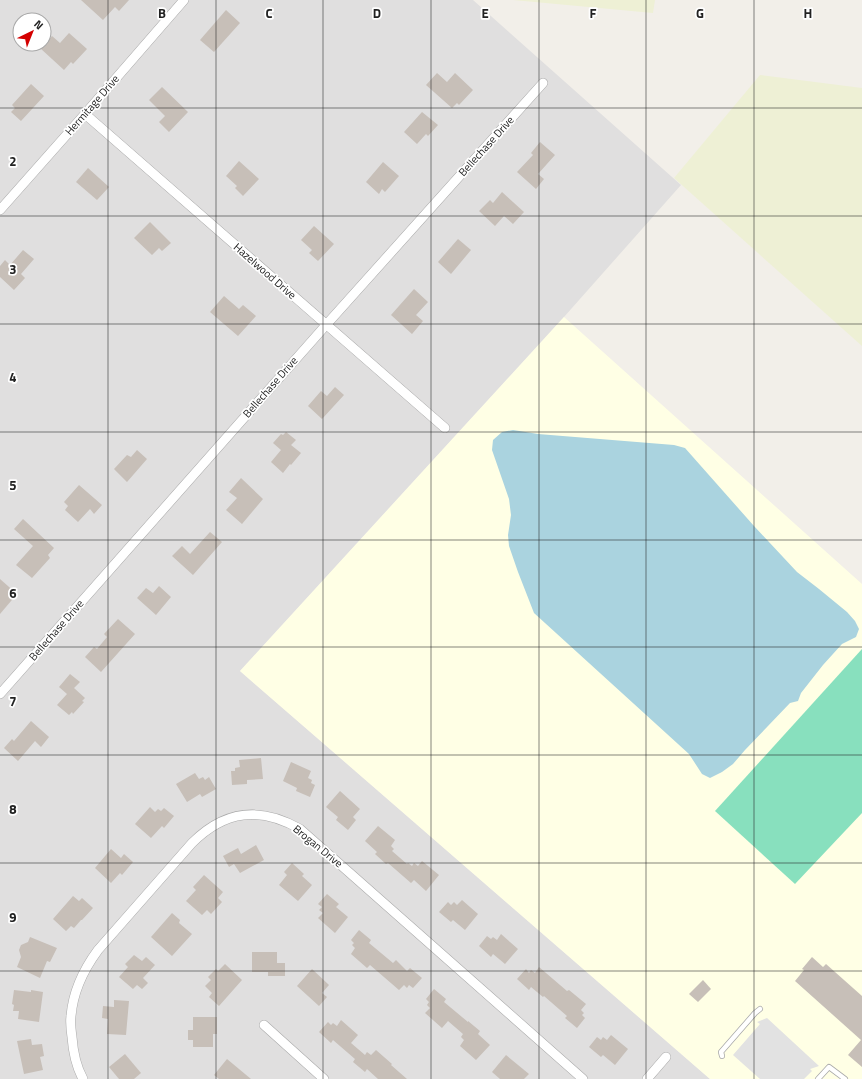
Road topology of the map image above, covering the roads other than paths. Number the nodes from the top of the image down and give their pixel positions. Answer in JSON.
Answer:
{"nodes":[{"id":1,"x":184,"y":0,"type":"edge"},
{"id":2,"x":543,"y":83,"type":"dead end"},
{"id":3,"x":85,"y":114,"type":"junction"},
{"id":4,"x":0,"y":210,"type":"edge"},
{"id":5,"x":326,"y":324,"type":"junction"},
{"id":6,"x":445,"y":428,"type":"dead end"},
{"id":7,"x":0,"y":694,"type":"edge"},
{"id":8,"x":760,"y":1009,"type":"dead end"},
{"id":9,"x":264,"y":1025,"type":"dead end"},
{"id":10,"x":722,"y":1056,"type":"dead end"},
{"id":11,"x":666,"y":1057,"type":"dead end"},
{"id":12,"x":83,"y":1079,"type":"edge"},
{"id":13,"x":324,"y":1079,"type":"edge"},
{"id":14,"x":583,"y":1079,"type":"edge"},
{"id":15,"x":647,"y":1079,"type":"edge"},
{"id":16,"x":818,"y":1079,"type":"edge"},
{"id":17,"x":845,"y":1079,"type":"edge"}],
"edges":[{"from":1,"to":3,"type":"street","name":"Hermitage Drive"},
{"from":2,"to":5,"type":"street","name":"Bellechase Drive"},
{"from":3,"to":4,"type":"street","name":"Hermitage Drive"},
{"from":3,"to":5,"type":"street","name":"Hazelwood Drive"},
{"from":5,"to":6,"type":"street","name":"Hazelwood Drive"},
{"from":5,"to":7,"type":"street","name":"Bellechase Drive"},
{"from":8,"to":10,"type":"lane"},
{"from":9,"to":13,"type":"street"},
{"from":11,"to":15,"type":"street"},
{"from":12,"to":14,"type":"street","name":"Brogan Drive"},
{"from":16,"to":17,"type":"lane"}]}
